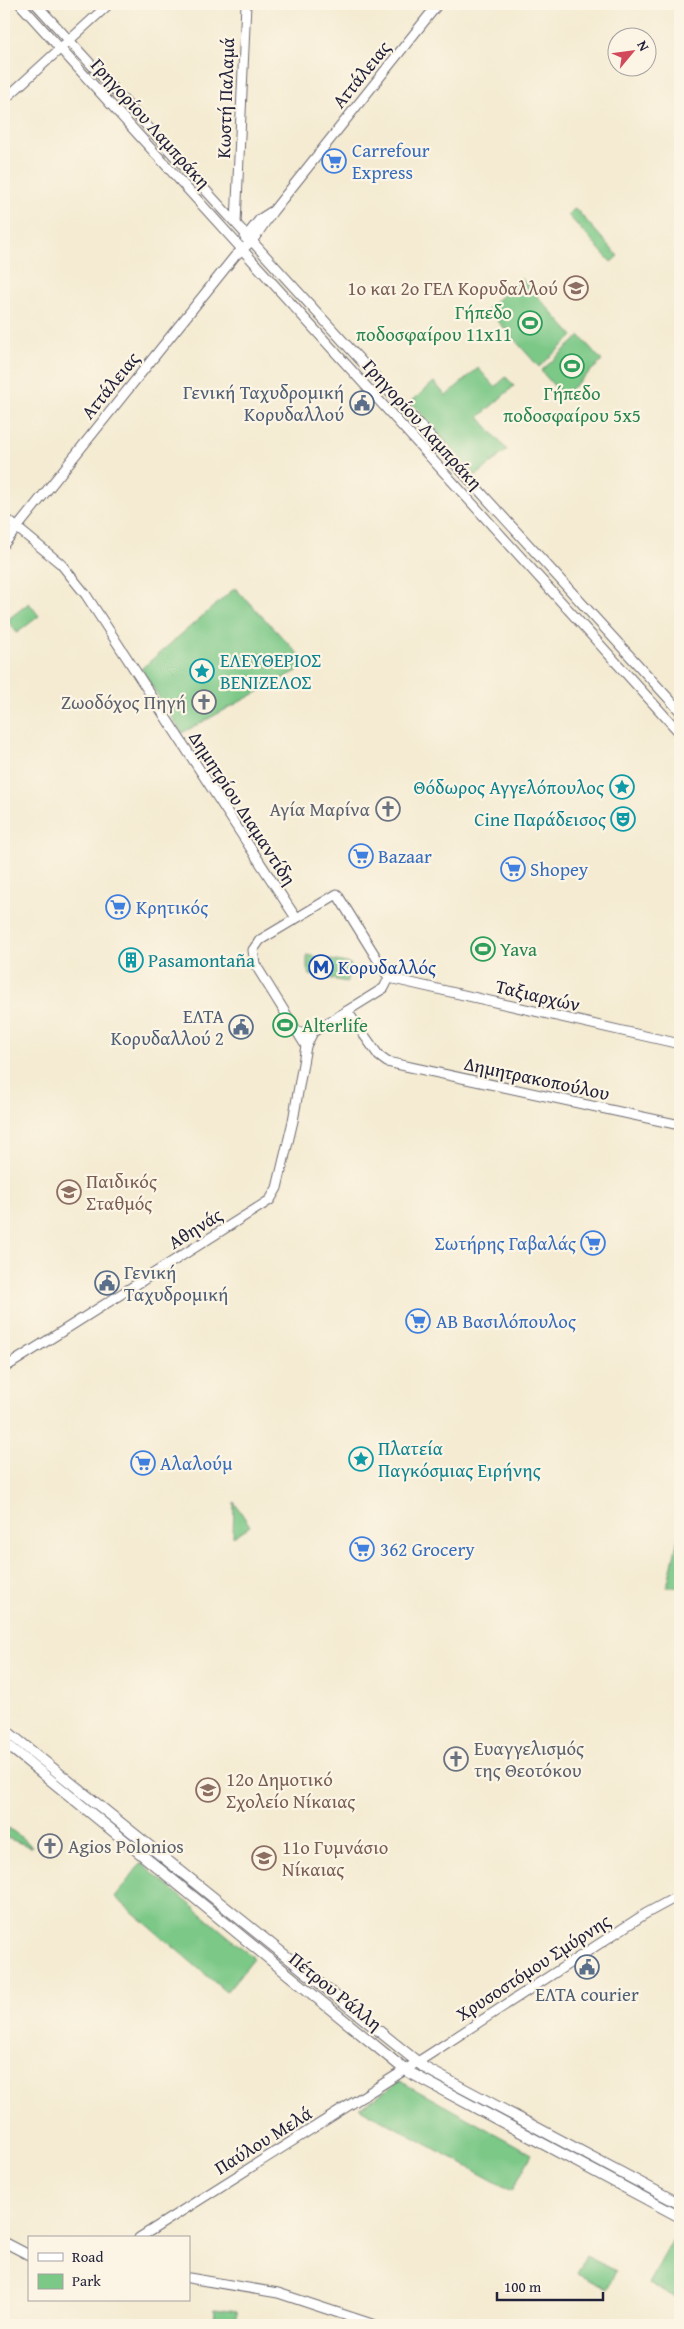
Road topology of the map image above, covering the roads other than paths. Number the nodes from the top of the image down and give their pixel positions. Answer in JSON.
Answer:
{"nodes":[{"id":1,"x":20,"y":4,"type":"edge"},
{"id":2,"x":36,"y":4,"type":"edge"},
{"id":3,"x":109,"y":4,"type":"edge"},
{"id":4,"x":246,"y":4,"type":"edge"},
{"id":5,"x":438,"y":4,"type":"edge"},
{"id":6,"x":69,"y":40,"type":"junction"},
{"id":7,"x":61,"y":48,"type":"junction"},
{"id":8,"x":4,"y":100,"type":"edge"},
{"id":9,"x":236,"y":223,"type":"junction"},
{"id":10,"x":250,"y":238,"type":"junction"},
{"id":11,"x":242,"y":248,"type":"junction"},
{"id":12,"x":4,"y":517,"type":"edge"},
{"id":13,"x":16,"y":528,"type":"junction"},
{"id":14,"x":4,"y":544,"type":"edge"},
{"id":15,"x":680,"y":711,"type":"edge"},
{"id":16,"x":680,"y":733,"type":"edge"},
{"id":17,"x":296,"y":918,"type":"junction"},
{"id":18,"x":389,"y":978,"type":"junction"},
{"id":19,"x":346,"y":1011,"type":"junction"},
{"id":20,"x":298,"y":1032,"type":"junction"},
{"id":21,"x":313,"y":1032,"type":"junction"},
{"id":22,"x":680,"y":1044,"type":"edge"},
{"id":23,"x":306,"y":1046,"type":"junction"},
{"id":24,"x":680,"y":1125,"type":"edge"},
{"id":25,"x":4,"y":1368,"type":"edge"},
{"id":26,"x":4,"y":1729,"type":"edge"},
{"id":27,"x":4,"y":1742,"type":"edge"},
{"id":28,"x":680,"y":1895,"type":"edge"},
{"id":29,"x":417,"y":2062,"type":"junction"},
{"id":30,"x":405,"y":2070,"type":"junction"},
{"id":31,"x":680,"y":2204,"type":"edge"},
{"id":32,"x":680,"y":2217,"type":"edge"},
{"id":33,"x":142,"y":2236,"type":"edge"},
{"id":34,"x":4,"y":2242,"type":"edge"},
{"id":35,"x":28,"y":2254,"type":"edge"},
{"id":36,"x":190,"y":2278,"type":"edge"},
{"id":37,"x":375,"y":2325,"type":"edge"}],
"edges":[{"from":1,"to":7,"type":"main road","name":"Γρηγορίου Λαμπράκη"},
{"from":2,"to":6,"type":"main road","name":"Γρηγορίου Λαμπράκη"},
{"from":3,"to":6,"type":"main road"},
{"from":4,"to":9,"type":"main road","name":"Κωστή Παλαμά"},
{"from":5,"to":10,"type":"main road","name":"Αττάλειας"},
{"from":6,"to":7,"type":"main road"},
{"from":6,"to":9,"type":"main road","name":"Γρηγορίου Λαμπράκη"},
{"from":7,"to":8,"type":"main road"},
{"from":7,"to":11,"type":"main road","name":"Γρηγορίου Λαμπράκη"},
{"from":9,"to":10,"type":"main road","name":"Γρηγορίου Λαμπράκη"},
{"from":10,"to":11,"type":"main road","name":"Αττάλειας"},
{"from":10,"to":15,"type":"main road","name":"Γρηγορίου Λαμπράκη"},
{"from":11,"to":13,"type":"main road","name":"Αττάλειας"},
{"from":11,"to":16,"type":"main road","name":"Γρηγορίου Λαμπράκη"},
{"from":12,"to":13,"type":"main road","name":"Δημητρίου Διαμαντίδη"},
{"from":13,"to":14,"type":"main road","name":"Αττάλειας"},
{"from":13,"to":17,"type":"main road","name":"Δημητρίου Διαμαντίδη"},
{"from":17,"to":18,"type":"main road"},
{"from":17,"to":20,"type":"main road"},
{"from":18,"to":19,"type":"main road"},
{"from":18,"to":22,"type":"main road","name":"Ταξιαρχών"},
{"from":19,"to":21,"type":"main road"},
{"from":19,"to":24,"type":"main road","name":"Δημητρακοπούλου"},
{"from":20,"to":21,"type":"main road"},
{"from":20,"to":23,"type":"main road"},
{"from":21,"to":23,"type":"main road","name":"Αθηνάς"},
{"from":23,"to":25,"type":"main road","name":"Αθηνάς"},
{"from":26,"to":29,"type":"main road","name":"Πέτρου Ράλλη"},
{"from":27,"to":30,"type":"main road","name":"Πέτρου Ράλλη"},
{"from":28,"to":29,"type":"main road","name":"Χρυσοστόμου Σμύρνης"},
{"from":29,"to":30,"type":"main road","name":"Χρυσοστόμου Σμύρνης"},
{"from":29,"to":31,"type":"main road","name":"Πέτρου Ράλλη"},
{"from":30,"to":32,"type":"main road","name":"Πέτρου Ράλλη"},
{"from":30,"to":33,"type":"main road","name":"Παύλου Μελά"},
{"from":34,"to":35,"type":"main road"},
{"from":36,"to":37,"type":"main road"}]}
